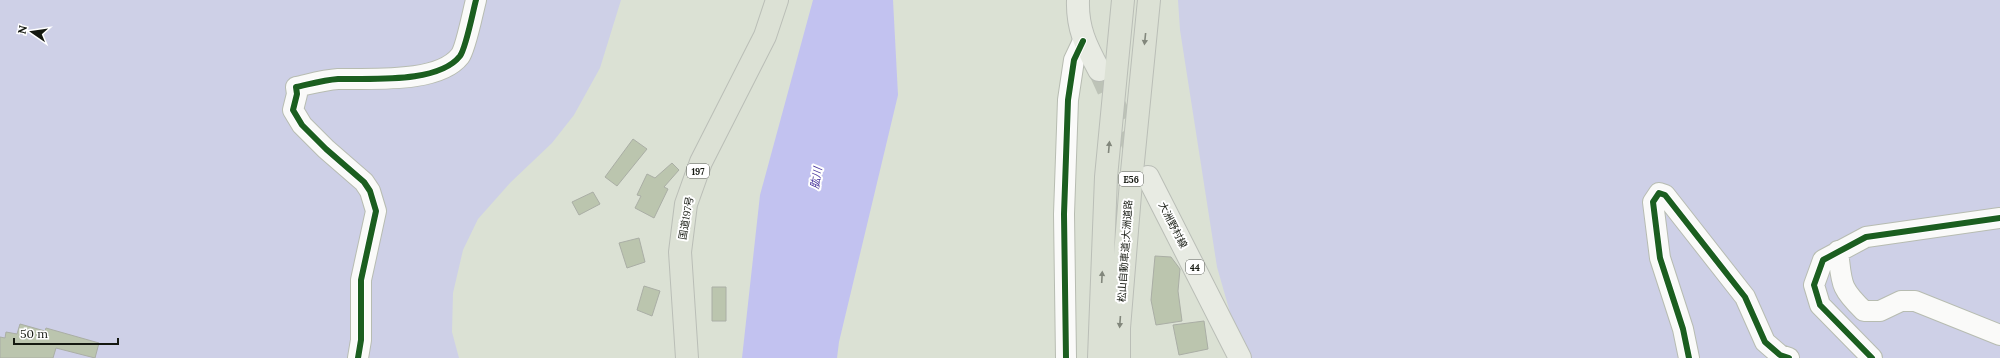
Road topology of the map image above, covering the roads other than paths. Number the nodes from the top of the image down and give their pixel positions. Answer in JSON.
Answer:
{"nodes":[{"id":1,"x":476,"y":0,"type":"edge"},
{"id":2,"x":777,"y":0,"type":"edge"},
{"id":3,"x":1078,"y":0,"type":"edge"},
{"id":4,"x":1123,"y":0,"type":"edge"},
{"id":5,"x":1149,"y":0,"type":"edge"},
{"id":6,"x":1083,"y":41,"type":"junction"},
{"id":7,"x":1099,"y":70,"type":"tunnel mouth"},
{"id":8,"x":1148,"y":177,"type":"dead end"},
{"id":9,"x":2000,"y":218,"type":"edge"},
{"id":10,"x":1838,"y":251,"type":"junction"},
{"id":11,"x":2000,"y":335,"type":"edge"},
{"id":12,"x":358,"y":358,"type":"edge"},
{"id":13,"x":687,"y":358,"type":"edge"},
{"id":14,"x":1066,"y":358,"type":"edge"},
{"id":15,"x":1099,"y":358,"type":"edge"},
{"id":16,"x":1119,"y":358,"type":"edge"},
{"id":17,"x":1240,"y":358,"type":"edge"},
{"id":18,"x":1689,"y":358,"type":"edge"},
{"id":19,"x":1789,"y":358,"type":"edge"},
{"id":20,"x":1872,"y":358,"type":"edge"}],
"edges":[{"from":1,"to":12,"type":"street"},
{"from":2,"to":13,"type":"highway","name":"国道197号","number":"197"},
{"from":3,"to":6,"type":"main road"},
{"from":15,"to":4,"type":"highway","name":"松山自動車道;大洲道路","number":"E56","one_way":true},
{"from":5,"to":16,"type":"highway","name":"松山自動車道;大洲道路","number":"E56","one_way":true},
{"from":6,"to":7,"type":"main road"},
{"from":6,"to":14,"type":"street"},
{"from":8,"to":17,"type":"main road","name":"大洲野村線","number":"44"},
{"from":9,"to":10,"type":"street"},
{"from":10,"to":11,"type":"street"},
{"from":10,"to":20,"type":"street"},
{"from":18,"to":19,"type":"street"}]}
